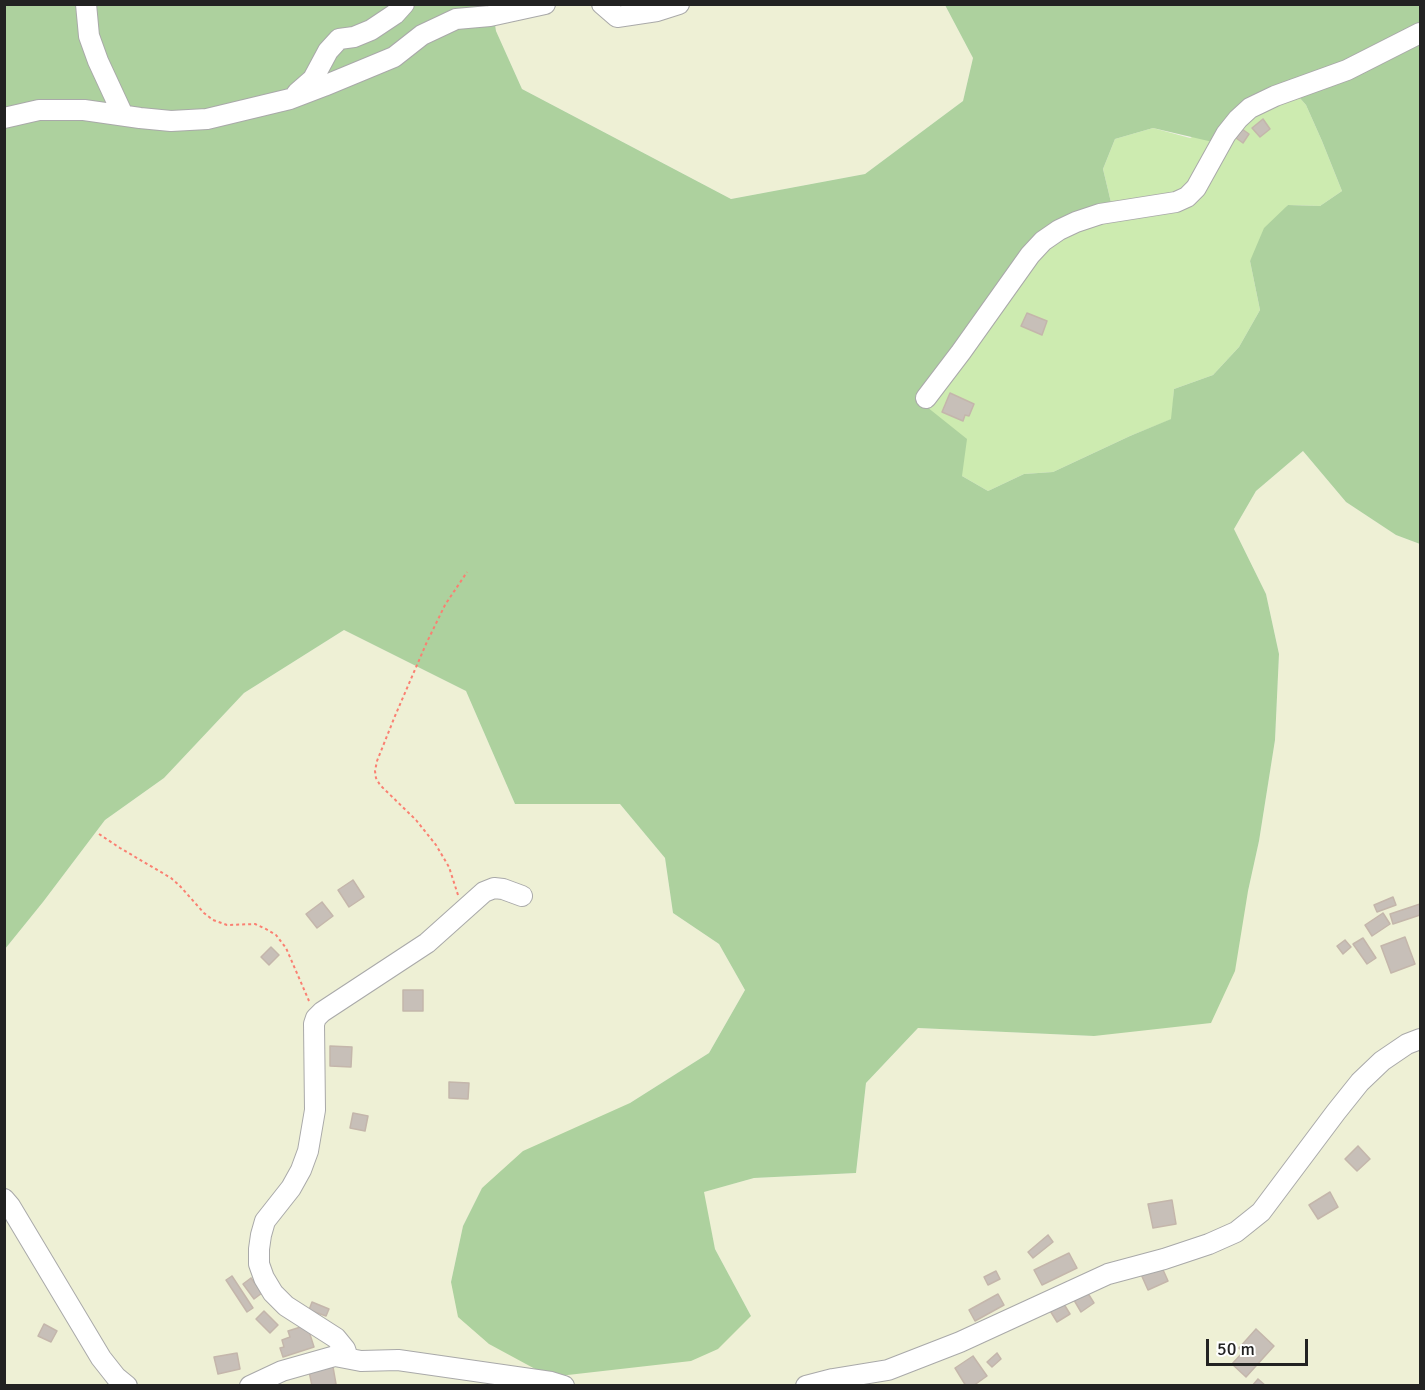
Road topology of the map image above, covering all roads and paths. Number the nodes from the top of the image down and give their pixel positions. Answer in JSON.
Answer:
{"nodes":[{"id":1,"x":86,"y":4,"type":"edge"},
{"id":2,"x":404,"y":4,"type":"edge"},
{"id":3,"x":545,"y":4,"type":"edge"},
{"id":4,"x":602,"y":4,"type":"edge"},
{"id":5,"x":679,"y":4,"type":"edge"},
{"id":6,"x":1420,"y":33,"type":"edge"},
{"id":7,"x":290,"y":99,"type":"junction"},
{"id":8,"x":123,"y":115,"type":"junction"},
{"id":9,"x":4,"y":118,"type":"edge"},
{"id":10,"x":926,"y":398,"type":"dead end"},
{"id":11,"x":467,"y":572,"type":"dead end"},
{"id":12,"x":99,"y":834,"type":"dead end"},
{"id":13,"x":522,"y":896,"type":"dead end"},
{"id":14,"x":462,"y":912,"type":"junction"},
{"id":15,"x":316,"y":1018,"type":"junction"},
{"id":16,"x":1420,"y":1040,"type":"edge"},
{"id":17,"x":4,"y":1199,"type":"edge"},
{"id":18,"x":348,"y":1358,"type":"junction"},
{"id":19,"x":126,"y":1386,"type":"edge"},
{"id":20,"x":250,"y":1386,"type":"edge"},
{"id":21,"x":564,"y":1386,"type":"edge"},
{"id":22,"x":806,"y":1386,"type":"edge"}],
"edges":[{"from":1,"to":8,"type":"street"},
{"from":2,"to":7,"type":"street"},
{"from":3,"to":7,"type":"street"},
{"from":4,"to":5,"type":"street"},
{"from":6,"to":10,"type":"street"},
{"from":7,"to":8,"type":"street"},
{"from":8,"to":9,"type":"street"},
{"from":11,"to":14,"type":"path"},
{"from":12,"to":15,"type":"path"},
{"from":13,"to":14,"type":"street"},
{"from":14,"to":15,"type":"street"},
{"from":15,"to":18,"type":"street"},
{"from":16,"to":22,"type":"street"},
{"from":17,"to":19,"type":"street"},
{"from":18,"to":20,"type":"street"},
{"from":18,"to":21,"type":"street"}]}
